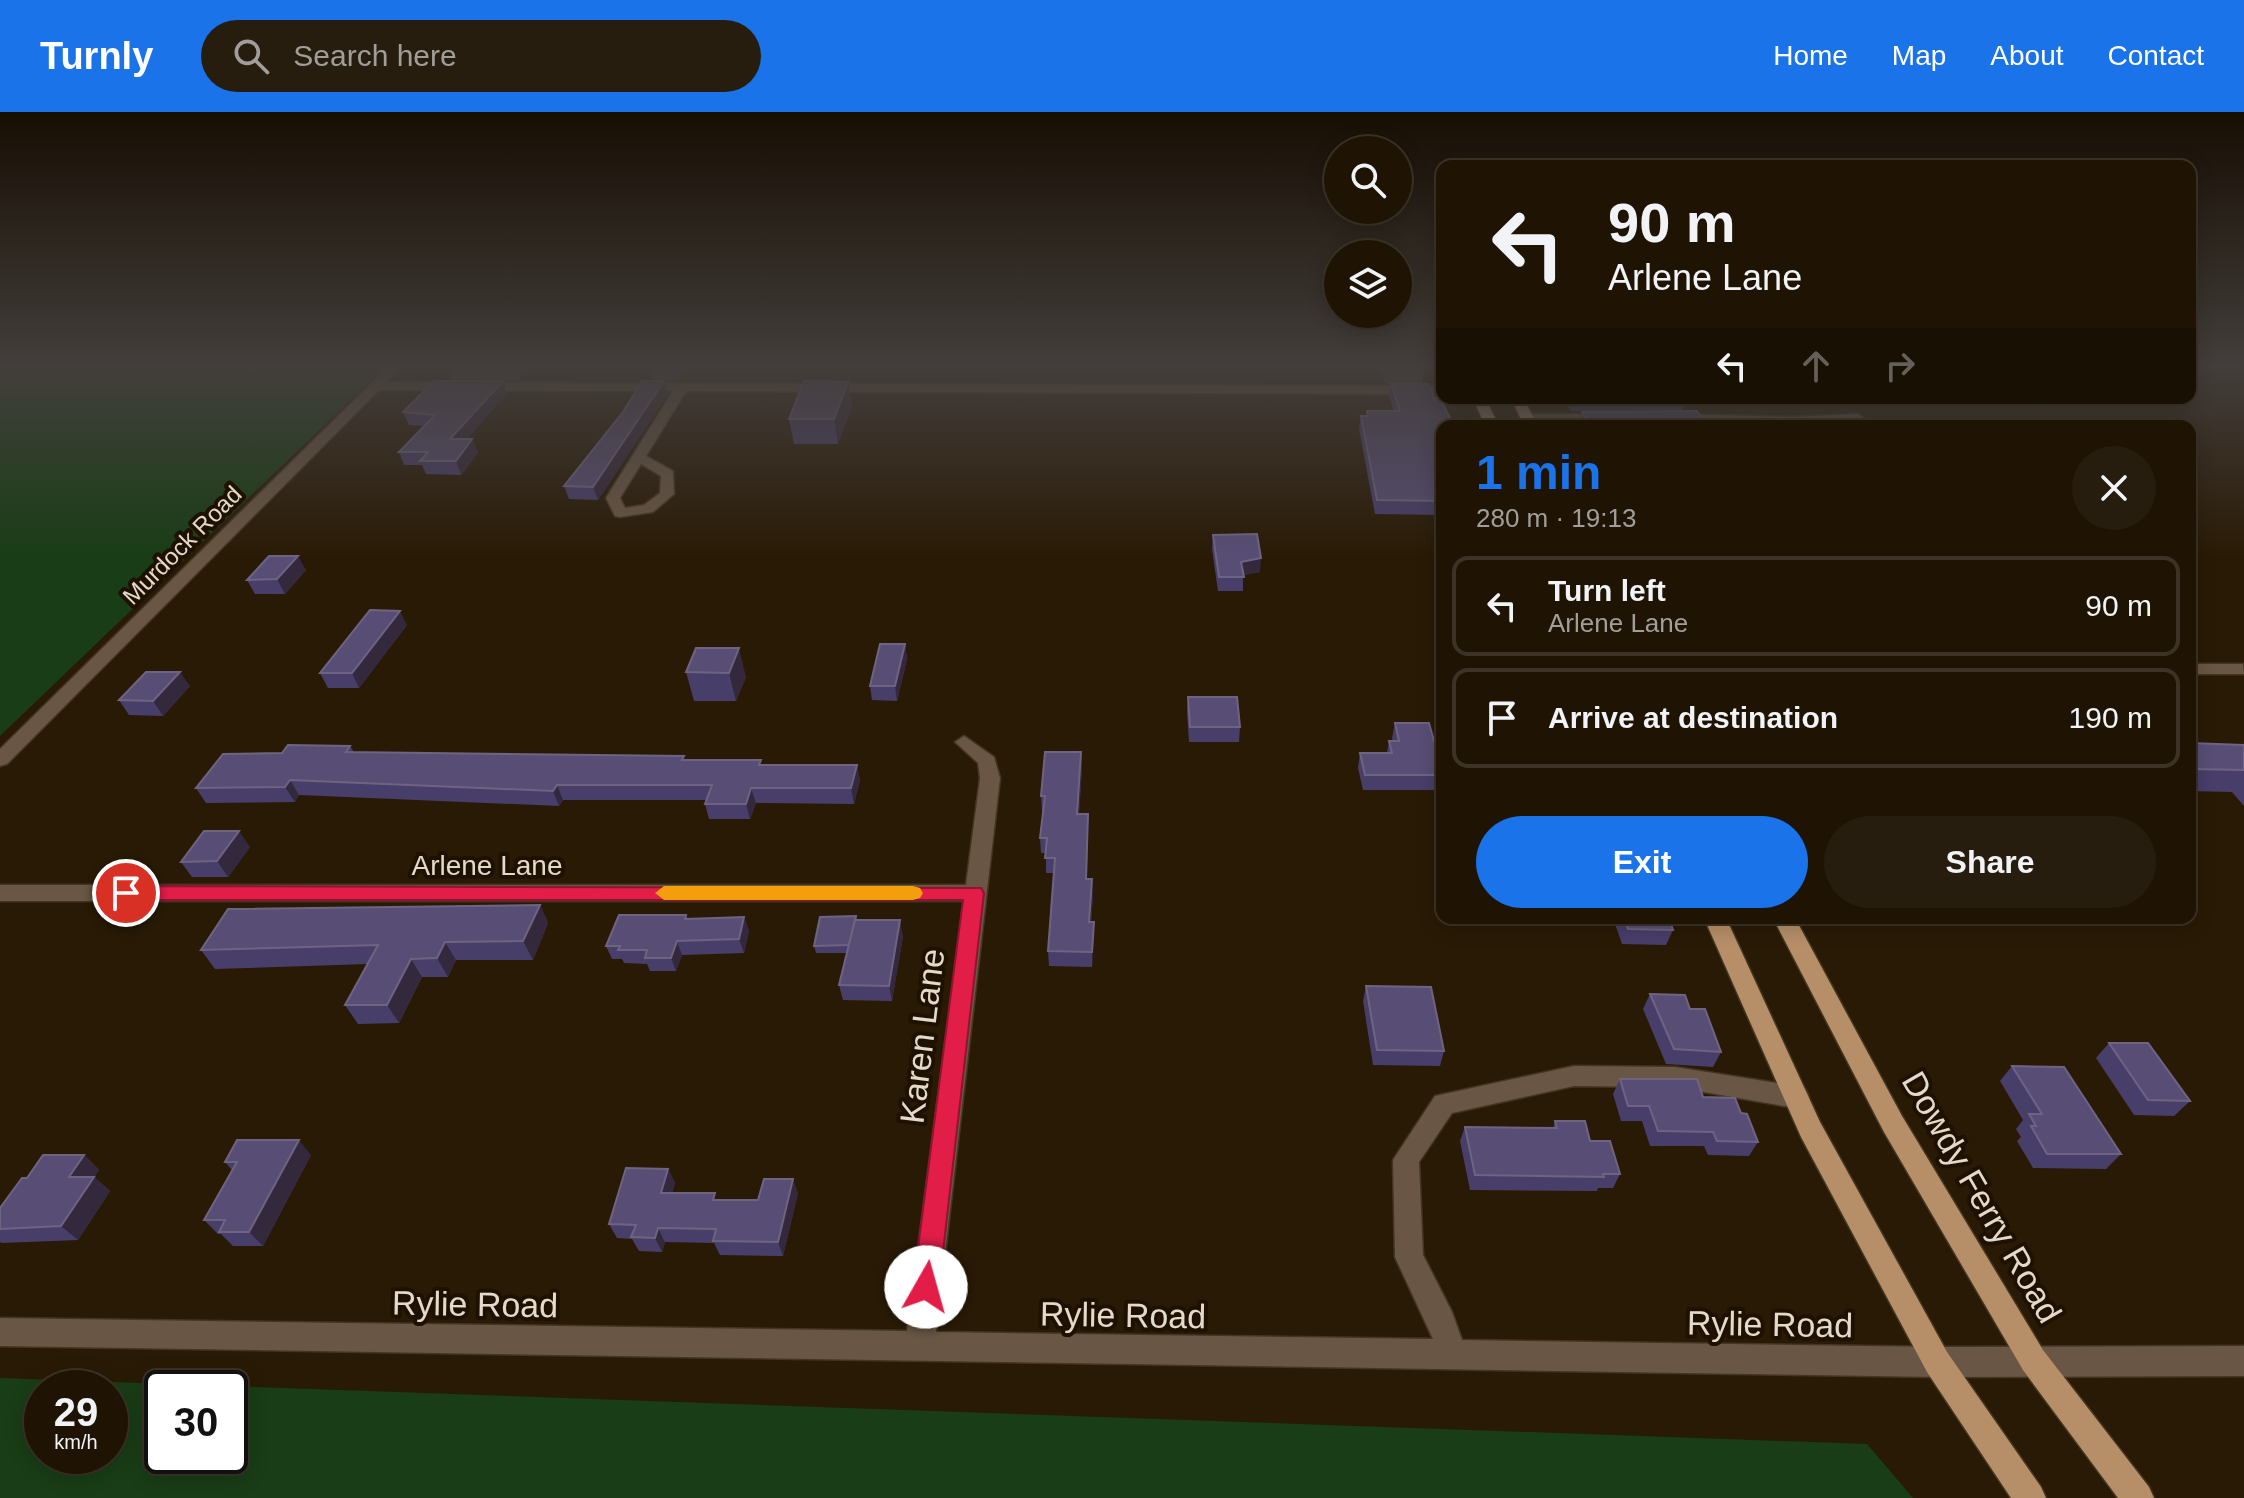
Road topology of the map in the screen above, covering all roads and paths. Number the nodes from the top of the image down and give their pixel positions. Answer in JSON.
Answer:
{"nodes":[{"id":1,"x":334,"y":429,"type":"edge"},
{"id":2,"x":657,"y":429,"type":"edge"},
{"id":3,"x":640,"y":458,"type":"dead end"},
{"id":4,"x":2196,"y":669,"type":"edge"},
{"id":5,"x":2243,"y":669,"type":"edge"},
{"id":6,"x":964,"y":742,"type":"dead end"},
{"id":7,"x":0,"y":760,"type":"edge"},
{"id":8,"x":0,"y":893,"type":"edge"},
{"id":9,"x":974,"y":893,"type":"junction"},
{"id":10,"x":1718,"y":924,"type":"edge"},
{"id":11,"x":1787,"y":924,"type":"edge"},
{"id":12,"x":1796,"y":1097,"type":"junction"},
{"id":13,"x":0,"y":1332,"type":"edge"},
{"id":14,"x":919,"y":1348,"type":"junction"},
{"id":15,"x":1452,"y":1355,"type":"junction"},
{"id":16,"x":2033,"y":1360,"type":"junction"},
{"id":17,"x":2244,"y":1361,"type":"edge"},
{"id":18,"x":1937,"y":1362,"type":"junction"},
{"id":19,"x":2030,"y":1498,"type":"edge"},
{"id":20,"x":2138,"y":1498,"type":"edge"}],
"edges":[{"from":1,"to":7,"type":"street","name":"Murdock Road"},
{"from":2,"to":3,"type":"street"},
{"from":4,"to":5,"type":"street"},
{"from":6,"to":9,"type":"street","name":"Karen Lane"},
{"from":8,"to":9,"type":"street","name":"Arlene Lane"},
{"from":9,"to":14,"type":"street","name":"Karen Lane"},
{"from":10,"to":12,"type":"main road"},
{"from":11,"to":16,"type":"main road","name":"Dowdy Ferry Road"},
{"from":12,"to":15,"type":"street"},
{"from":12,"to":18,"type":"main road"},
{"from":13,"to":14,"type":"street","name":"Rylie Road"},
{"from":14,"to":15,"type":"street","name":"Rylie Road"},
{"from":15,"to":18,"type":"street","name":"Rylie Road"},
{"from":16,"to":17,"type":"street","name":"Rylie Road"},
{"from":16,"to":18,"type":"street","name":"Rylie Road"},
{"from":16,"to":20,"type":"main road","name":"Dowdy Ferry Road"},
{"from":18,"to":19,"type":"main road"}]}
